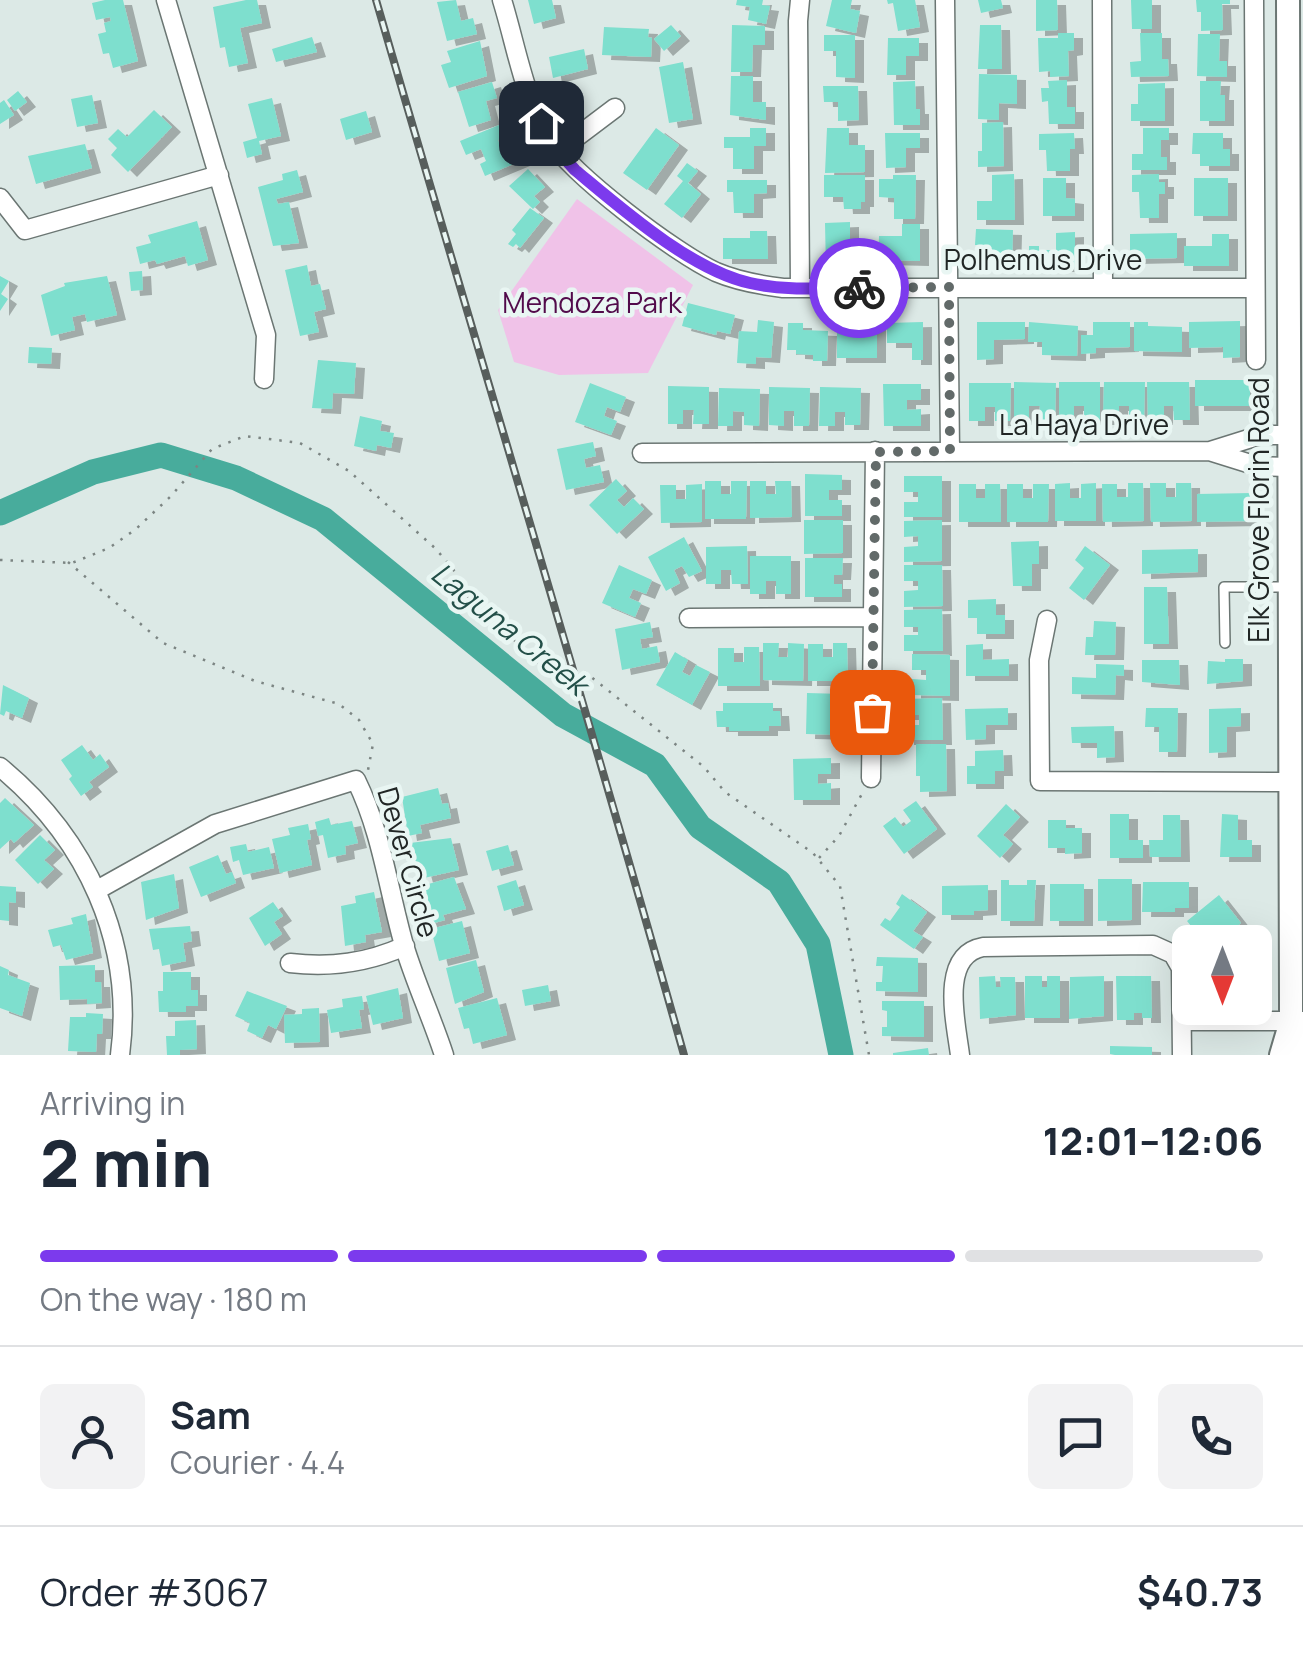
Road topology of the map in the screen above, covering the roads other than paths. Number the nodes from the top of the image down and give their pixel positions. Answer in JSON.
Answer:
{"nodes":[{"id":1,"x":166,"y":0,"type":"edge"},
{"id":2,"x":502,"y":0,"type":"edge"},
{"id":3,"x":800,"y":0,"type":"edge"},
{"id":4,"x":945,"y":0,"type":"edge"},
{"id":5,"x":1102,"y":0,"type":"edge"},
{"id":6,"x":1254,"y":0,"type":"edge"},
{"id":7,"x":1288,"y":0,"type":"edge"},
{"id":8,"x":615,"y":108,"type":"dead end"},
{"id":9,"x":558,"y":151,"type":"junction"},
{"id":10,"x":1295,"y":157,"type":"edge"},
{"id":11,"x":219,"y":175,"type":"junction"},
{"id":12,"x":0,"y":198,"type":"edge"},
{"id":13,"x":1103,"y":286,"type":"junction"},
{"id":14,"x":949,"y":287,"type":"junction"},
{"id":15,"x":800,"y":288,"type":"junction"},
{"id":16,"x":1255,"y":288,"type":"junction"},
{"id":17,"x":1256,"y":360,"type":"dead end"},
{"id":18,"x":1296,"y":372,"type":"edge"},
{"id":19,"x":264,"y":379,"type":"dead end"},
{"id":20,"x":1288,"y":435,"type":"junction"},
{"id":21,"x":950,"y":451,"type":"junction"},
{"id":22,"x":1209,"y":451,"type":"junction"},
{"id":23,"x":876,"y":452,"type":"junction"},
{"id":24,"x":642,"y":453,"type":"dead end"},
{"id":25,"x":1296,"y":468,"type":"edge"},
{"id":26,"x":1296,"y":561,"type":"edge"},
{"id":27,"x":1288,"y":587,"type":"junction"},
{"id":28,"x":873,"y":617,"type":"junction"},
{"id":29,"x":689,"y":618,"type":"dead end"},
{"id":30,"x":1047,"y":620,"type":"dead end"},
{"id":31,"x":1225,"y":643,"type":"dead end"},
{"id":32,"x":1296,"y":653,"type":"edge"},
{"id":33,"x":0,"y":767,"type":"edge"},
{"id":34,"x":871,"y":778,"type":"dead end"},
{"id":35,"x":1290,"y":782,"type":"junction"},
{"id":36,"x":97,"y":890,"type":"junction"},
{"id":37,"x":405,"y":946,"type":"junction"},
{"id":38,"x":1172,"y":953,"type":"edge"},
{"id":39,"x":290,"y":963,"type":"dead end"},
{"id":40,"x":1272,"y":1020,"type":"edge"},
{"id":41,"x":1297,"y":1020,"type":"edge"},
{"id":42,"x":1182,"y":1025,"type":"edge"},
{"id":43,"x":120,"y":1055,"type":"edge"},
{"id":44,"x":444,"y":1055,"type":"edge"},
{"id":45,"x":960,"y":1055,"type":"edge"},
{"id":46,"x":1182,"y":1055,"type":"edge"},
{"id":47,"x":1281,"y":1055,"type":"edge"},
{"id":48,"x":1302,"y":1055,"type":"edge"}],
"edges":[{"from":1,"to":11,"type":"street"},
{"from":2,"to":9,"type":"street","name":"Polhemus Drive"},
{"from":3,"to":15,"type":"street"},
{"from":4,"to":14,"type":"street"},
{"from":5,"to":13,"type":"street"},
{"from":6,"to":16,"type":"street"},
{"from":7,"to":10,"type":"main road","name":"Elk Grove Florin Road"},
{"from":8,"to":9,"type":"street"},
{"from":9,"to":15,"type":"street","name":"Polhemus Drive"},
{"from":10,"to":18,"type":"main road","name":"Elk Grove Florin Road"},
{"from":11,"to":12,"type":"street"},
{"from":11,"to":19,"type":"street"},
{"from":13,"to":14,"type":"street","name":"Polhemus Drive"},
{"from":13,"to":16,"type":"street","name":"Polhemus Drive"},
{"from":14,"to":15,"type":"street","name":"Polhemus Drive"},
{"from":14,"to":21,"type":"street"},
{"from":16,"to":17,"type":"street"},
{"from":18,"to":20,"type":"main road","name":"Elk Grove Florin Road"},
{"from":20,"to":22,"type":"street"},
{"from":20,"to":25,"type":"main road","name":"Elk Grove Florin Road"},
{"from":21,"to":22,"type":"street","name":"La Haya Drive"},
{"from":21,"to":23,"type":"street","name":"La Haya Drive"},
{"from":22,"to":25,"type":"street","name":"La Haya Drive"},
{"from":23,"to":24,"type":"street","name":"La Haya Drive"},
{"from":23,"to":28,"type":"street"},
{"from":25,"to":26,"type":"main road","name":"Elk Grove Florin Road"},
{"from":26,"to":27,"type":"main road","name":"Elk Grove Florin Road"},
{"from":27,"to":31,"type":"lane"},
{"from":27,"to":32,"type":"main road","name":"Elk Grove Florin Road"},
{"from":28,"to":29,"type":"street"},
{"from":28,"to":34,"type":"street"},
{"from":30,"to":35,"type":"street"},
{"from":32,"to":35,"type":"main road","name":"Elk Grove Florin Road"},
{"from":33,"to":36,"type":"street"},
{"from":35,"to":41,"type":"main road","name":"Elk Grove Florin Road"},
{"from":36,"to":37,"type":"street","name":"Dever Circle"},
{"from":36,"to":43,"type":"street"},
{"from":37,"to":39,"type":"street"},
{"from":37,"to":44,"type":"street","name":"Dever Circle"},
{"from":38,"to":45,"type":"street"},
{"from":40,"to":41,"type":"street"},
{"from":41,"to":47,"type":"main road","name":"Elk Grove Florin Road"},
{"from":41,"to":48,"type":"main road","name":"Elk Grove Florin Road"},
{"from":42,"to":46,"type":"street"}]}
